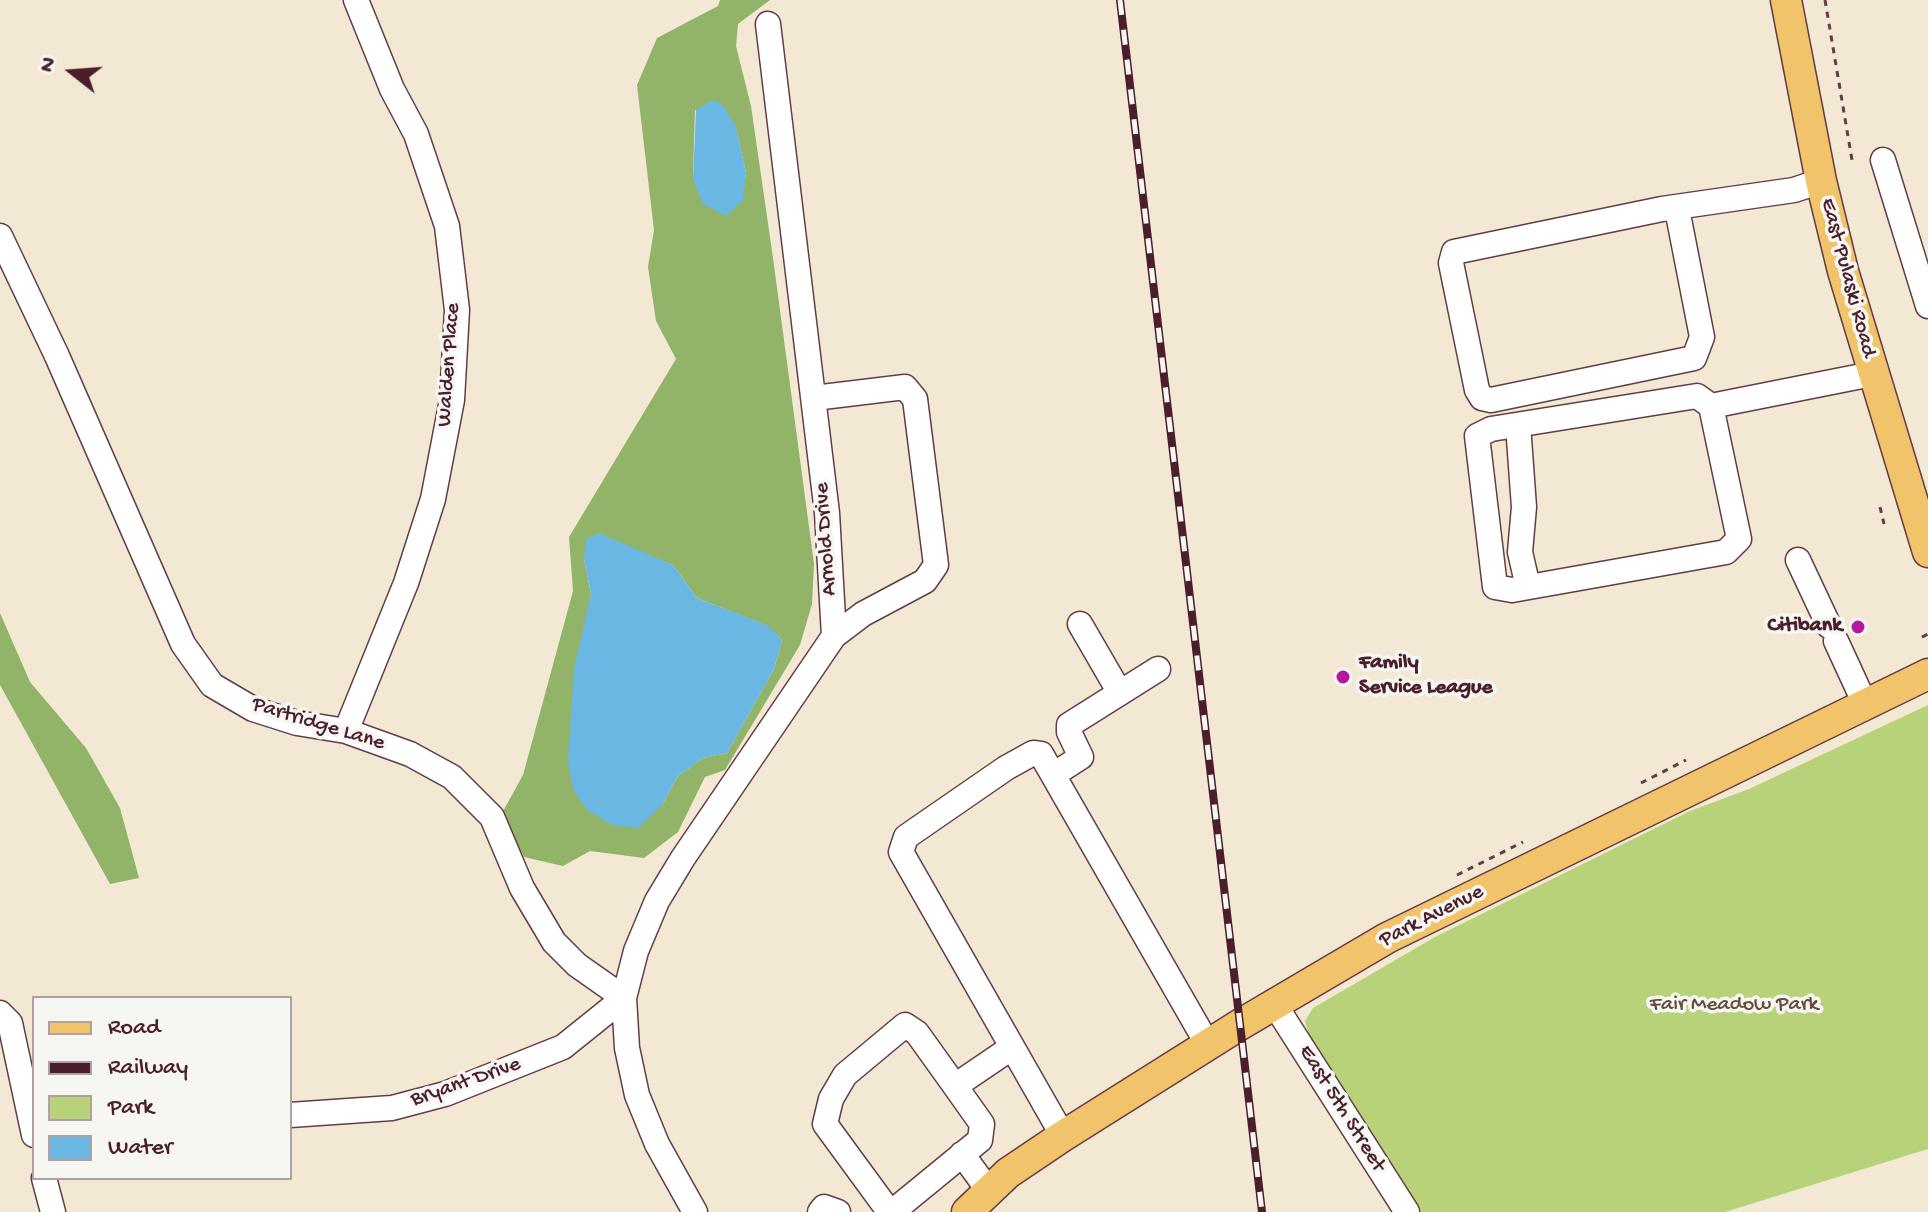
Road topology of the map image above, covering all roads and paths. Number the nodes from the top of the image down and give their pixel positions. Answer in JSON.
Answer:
{"nodes":[{"id":1,"x":356,"y":0,"type":"edge"},
{"id":2,"x":1786,"y":0,"type":"edge"},
{"id":3,"x":1825,"y":0,"type":"edge"},
{"id":4,"x":768,"y":24,"type":"dead end"},
{"id":5,"x":1852,"y":160,"type":"dead end"},
{"id":6,"x":1883,"y":160,"type":"dead end"},
{"id":7,"x":1821,"y":181,"type":"junction"},
{"id":8,"x":1677,"y":209,"type":"junction"},
{"id":9,"x":0,"y":236,"type":"edge"},
{"id":10,"x":1928,"y":306,"type":"edge"},
{"id":11,"x":1872,"y":374,"type":"junction"},
{"id":12,"x":814,"y":398,"type":"junction"},
{"id":13,"x":1711,"y":406,"type":"junction"},
{"id":14,"x":1518,"y":425,"type":"junction"},
{"id":15,"x":1880,"y":507,"type":"dead end"},
{"id":16,"x":1884,"y":524,"type":"dead end"},
{"id":17,"x":1928,"y":552,"type":"edge"},
{"id":18,"x":1798,"y":560,"type":"dead end"},
{"id":19,"x":1528,"y":587,"type":"junction"},
{"id":20,"x":1080,"y":624,"type":"dead end"},
{"id":21,"x":1928,"y":634,"type":"edge"},
{"id":22,"x":834,"y":636,"type":"junction"},
{"id":23,"x":1922,"y":637,"type":"dead end"},
{"id":24,"x":1158,"y":669,"type":"dead end"},
{"id":25,"x":1928,"y":674,"type":"edge"},
{"id":26,"x":1120,"y":693,"type":"junction"},
{"id":27,"x":1865,"y":704,"type":"junction"},
{"id":28,"x":346,"y":731,"type":"junction"},
{"id":29,"x":1686,"y":760,"type":"dead end"},
{"id":30,"x":1053,"y":775,"type":"junction"},
{"id":31,"x":1641,"y":783,"type":"dead end"},
{"id":32,"x":1523,"y":842,"type":"dead end"},
{"id":33,"x":1457,"y":875,"type":"dead end"},
{"id":34,"x":624,"y":998,"type":"junction"},
{"id":35,"x":1275,"y":1005,"type":"junction"},
{"id":36,"x":5,"y":1018,"type":"edge"},
{"id":37,"x":32,"y":1034,"type":"edge"},
{"id":38,"x":1208,"y":1045,"type":"junction"},
{"id":39,"x":1011,"y":1048,"type":"junction"},
{"id":40,"x":955,"y":1086,"type":"junction"},
{"id":41,"x":292,"y":1115,"type":"edge"},
{"id":42,"x":32,"y":1127,"type":"edge"},
{"id":43,"x":1063,"y":1136,"type":"junction"},
{"id":44,"x":962,"y":1154,"type":"junction"},
{"id":45,"x":45,"y":1180,"type":"edge"},
{"id":46,"x":989,"y":1191,"type":"junction"},
{"id":47,"x":53,"y":1212,"type":"edge"},
{"id":48,"x":695,"y":1212,"type":"edge"},
{"id":49,"x":820,"y":1212,"type":"edge"},
{"id":50,"x":838,"y":1212,"type":"edge"},
{"id":51,"x":967,"y":1212,"type":"edge"},
{"id":52,"x":1407,"y":1212,"type":"edge"}],
"edges":[{"from":1,"to":28,"type":"street","name":"Walden Place"},
{"from":2,"to":7,"type":"main road","name":"East Pulaski Road"},
{"from":3,"to":5,"type":"path"},
{"from":4,"to":12,"type":"street","name":"Arnold Drive"},
{"from":6,"to":10,"type":"street"},
{"from":7,"to":8,"type":"street"},
{"from":7,"to":11,"type":"main road","name":"East Pulaski Road"},
{"from":8,"to":8,"type":"street"},
{"from":9,"to":28,"type":"street","name":"Partridge Lane"},
{"from":11,"to":13,"type":"street"},
{"from":11,"to":17,"type":"main road","name":"East Pulaski Road"},
{"from":12,"to":22,"type":"street","name":"Arnold Drive"},
{"from":12,"to":22,"type":"street"},
{"from":13,"to":14,"type":"street"},
{"from":13,"to":19,"type":"street"},
{"from":14,"to":19,"type":"street"},
{"from":14,"to":19,"type":"street"},
{"from":15,"to":16,"type":"path"},
{"from":18,"to":27,"type":"street"},
{"from":20,"to":26,"type":"street"},
{"from":21,"to":23,"type":"path"},
{"from":22,"to":34,"type":"street"},
{"from":24,"to":26,"type":"street"},
{"from":25,"to":27,"type":"main road","name":"Park Avenue"},
{"from":26,"to":30,"type":"street"},
{"from":27,"to":35,"type":"main road","name":"Park Avenue"},
{"from":28,"to":34,"type":"street","name":"Partridge Lane"},
{"from":29,"to":31,"type":"path"},
{"from":30,"to":38,"type":"street"},
{"from":30,"to":39,"type":"street"},
{"from":32,"to":33,"type":"path"},
{"from":34,"to":41,"type":"street","name":"Bryant Drive"},
{"from":34,"to":48,"type":"street"},
{"from":35,"to":38,"type":"main road","name":"Park Avenue"},
{"from":35,"to":52,"type":"street","name":"East 5th Street"},
{"from":36,"to":37,"type":"street"},
{"from":36,"to":42,"type":"street"},
{"from":38,"to":43,"type":"main road","name":"Park Avenue"},
{"from":39,"to":40,"type":"street"},
{"from":39,"to":43,"type":"street"},
{"from":40,"to":44,"type":"street"},
{"from":40,"to":44,"type":"street"},
{"from":43,"to":46,"type":"main road","name":"Park Avenue"},
{"from":44,"to":46,"type":"street"},
{"from":45,"to":47,"type":"street"},
{"from":46,"to":51,"type":"main road","name":"Park Avenue"},
{"from":49,"to":50,"type":"street"}]}
